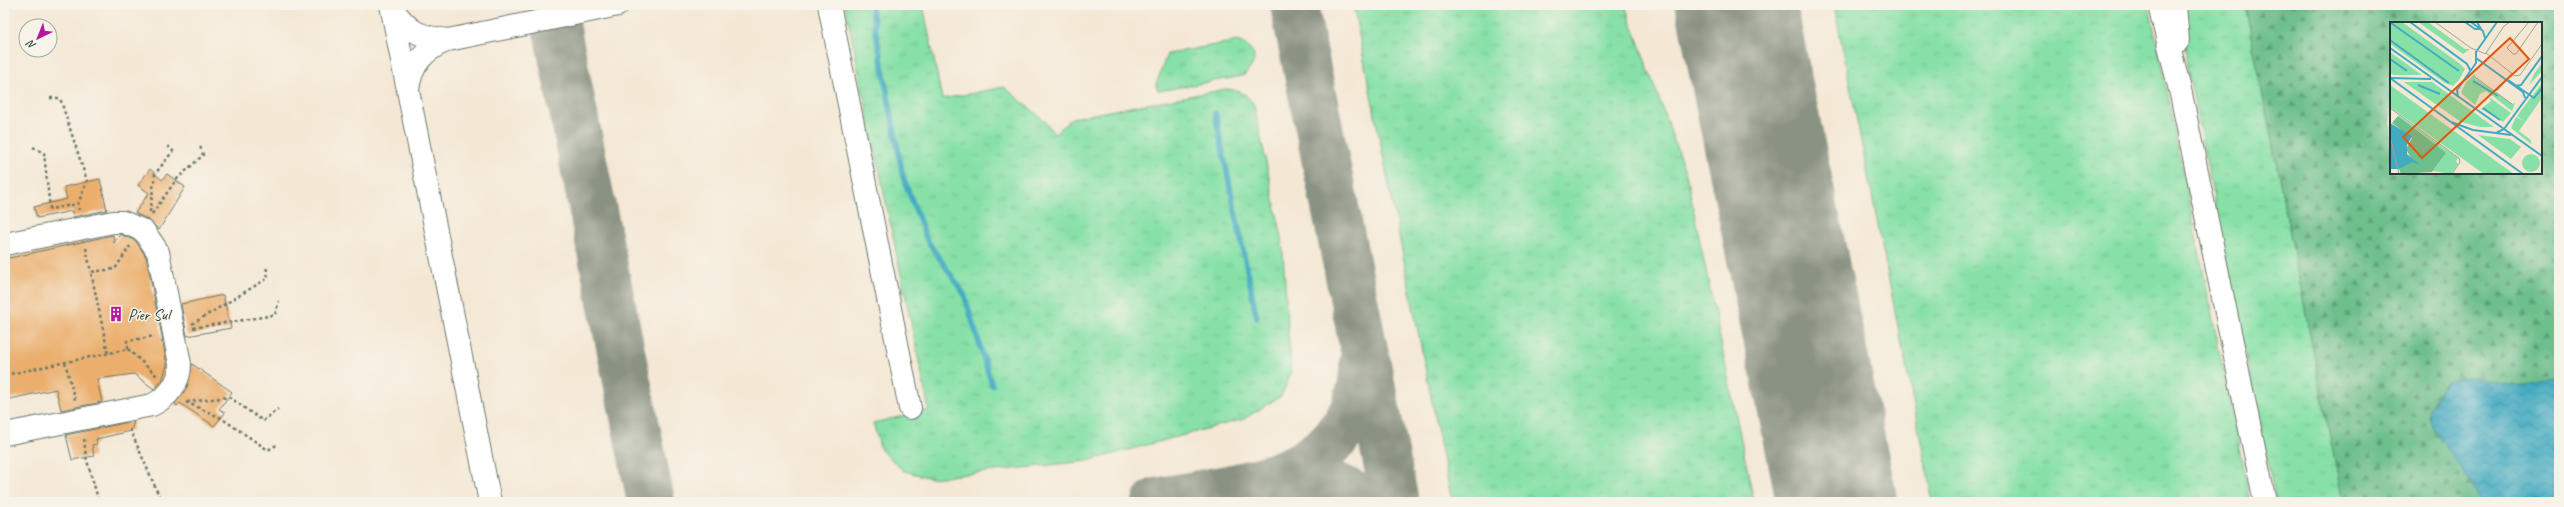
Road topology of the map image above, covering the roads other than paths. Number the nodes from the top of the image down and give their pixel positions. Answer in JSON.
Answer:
{"nodes":[{"id":1,"x":618,"y":5,"type":"edge"},
{"id":2,"x":2159,"y":5,"type":"edge"},
{"id":3,"x":2175,"y":5,"type":"edge"},
{"id":4,"x":391,"y":6,"type":"edge"},
{"id":5,"x":829,"y":7,"type":"edge"},
{"id":6,"x":448,"y":40,"type":"junction"},
{"id":7,"x":408,"y":93,"type":"junction"},
{"id":8,"x":2181,"y":94,"type":"junction"},
{"id":9,"x":5,"y":244,"type":"edge"},
{"id":10,"x":910,"y":408,"type":"dead end"},
{"id":11,"x":5,"y":434,"type":"edge"},
{"id":12,"x":490,"y":502,"type":"edge"},
{"id":13,"x":2265,"y":502,"type":"edge"}],
"edges":[{"from":1,"to":6,"type":"lane"},
{"from":2,"to":8,"type":"lane"},
{"from":3,"to":8,"type":"lane"},
{"from":4,"to":6,"type":"lane"},
{"from":4,"to":7,"type":"lane"},
{"from":5,"to":10,"type":"lane"},
{"from":6,"to":7,"type":"lane"},
{"from":7,"to":12,"type":"lane"},
{"from":8,"to":13,"type":"lane"},
{"from":9,"to":11,"type":"lane"}]}
